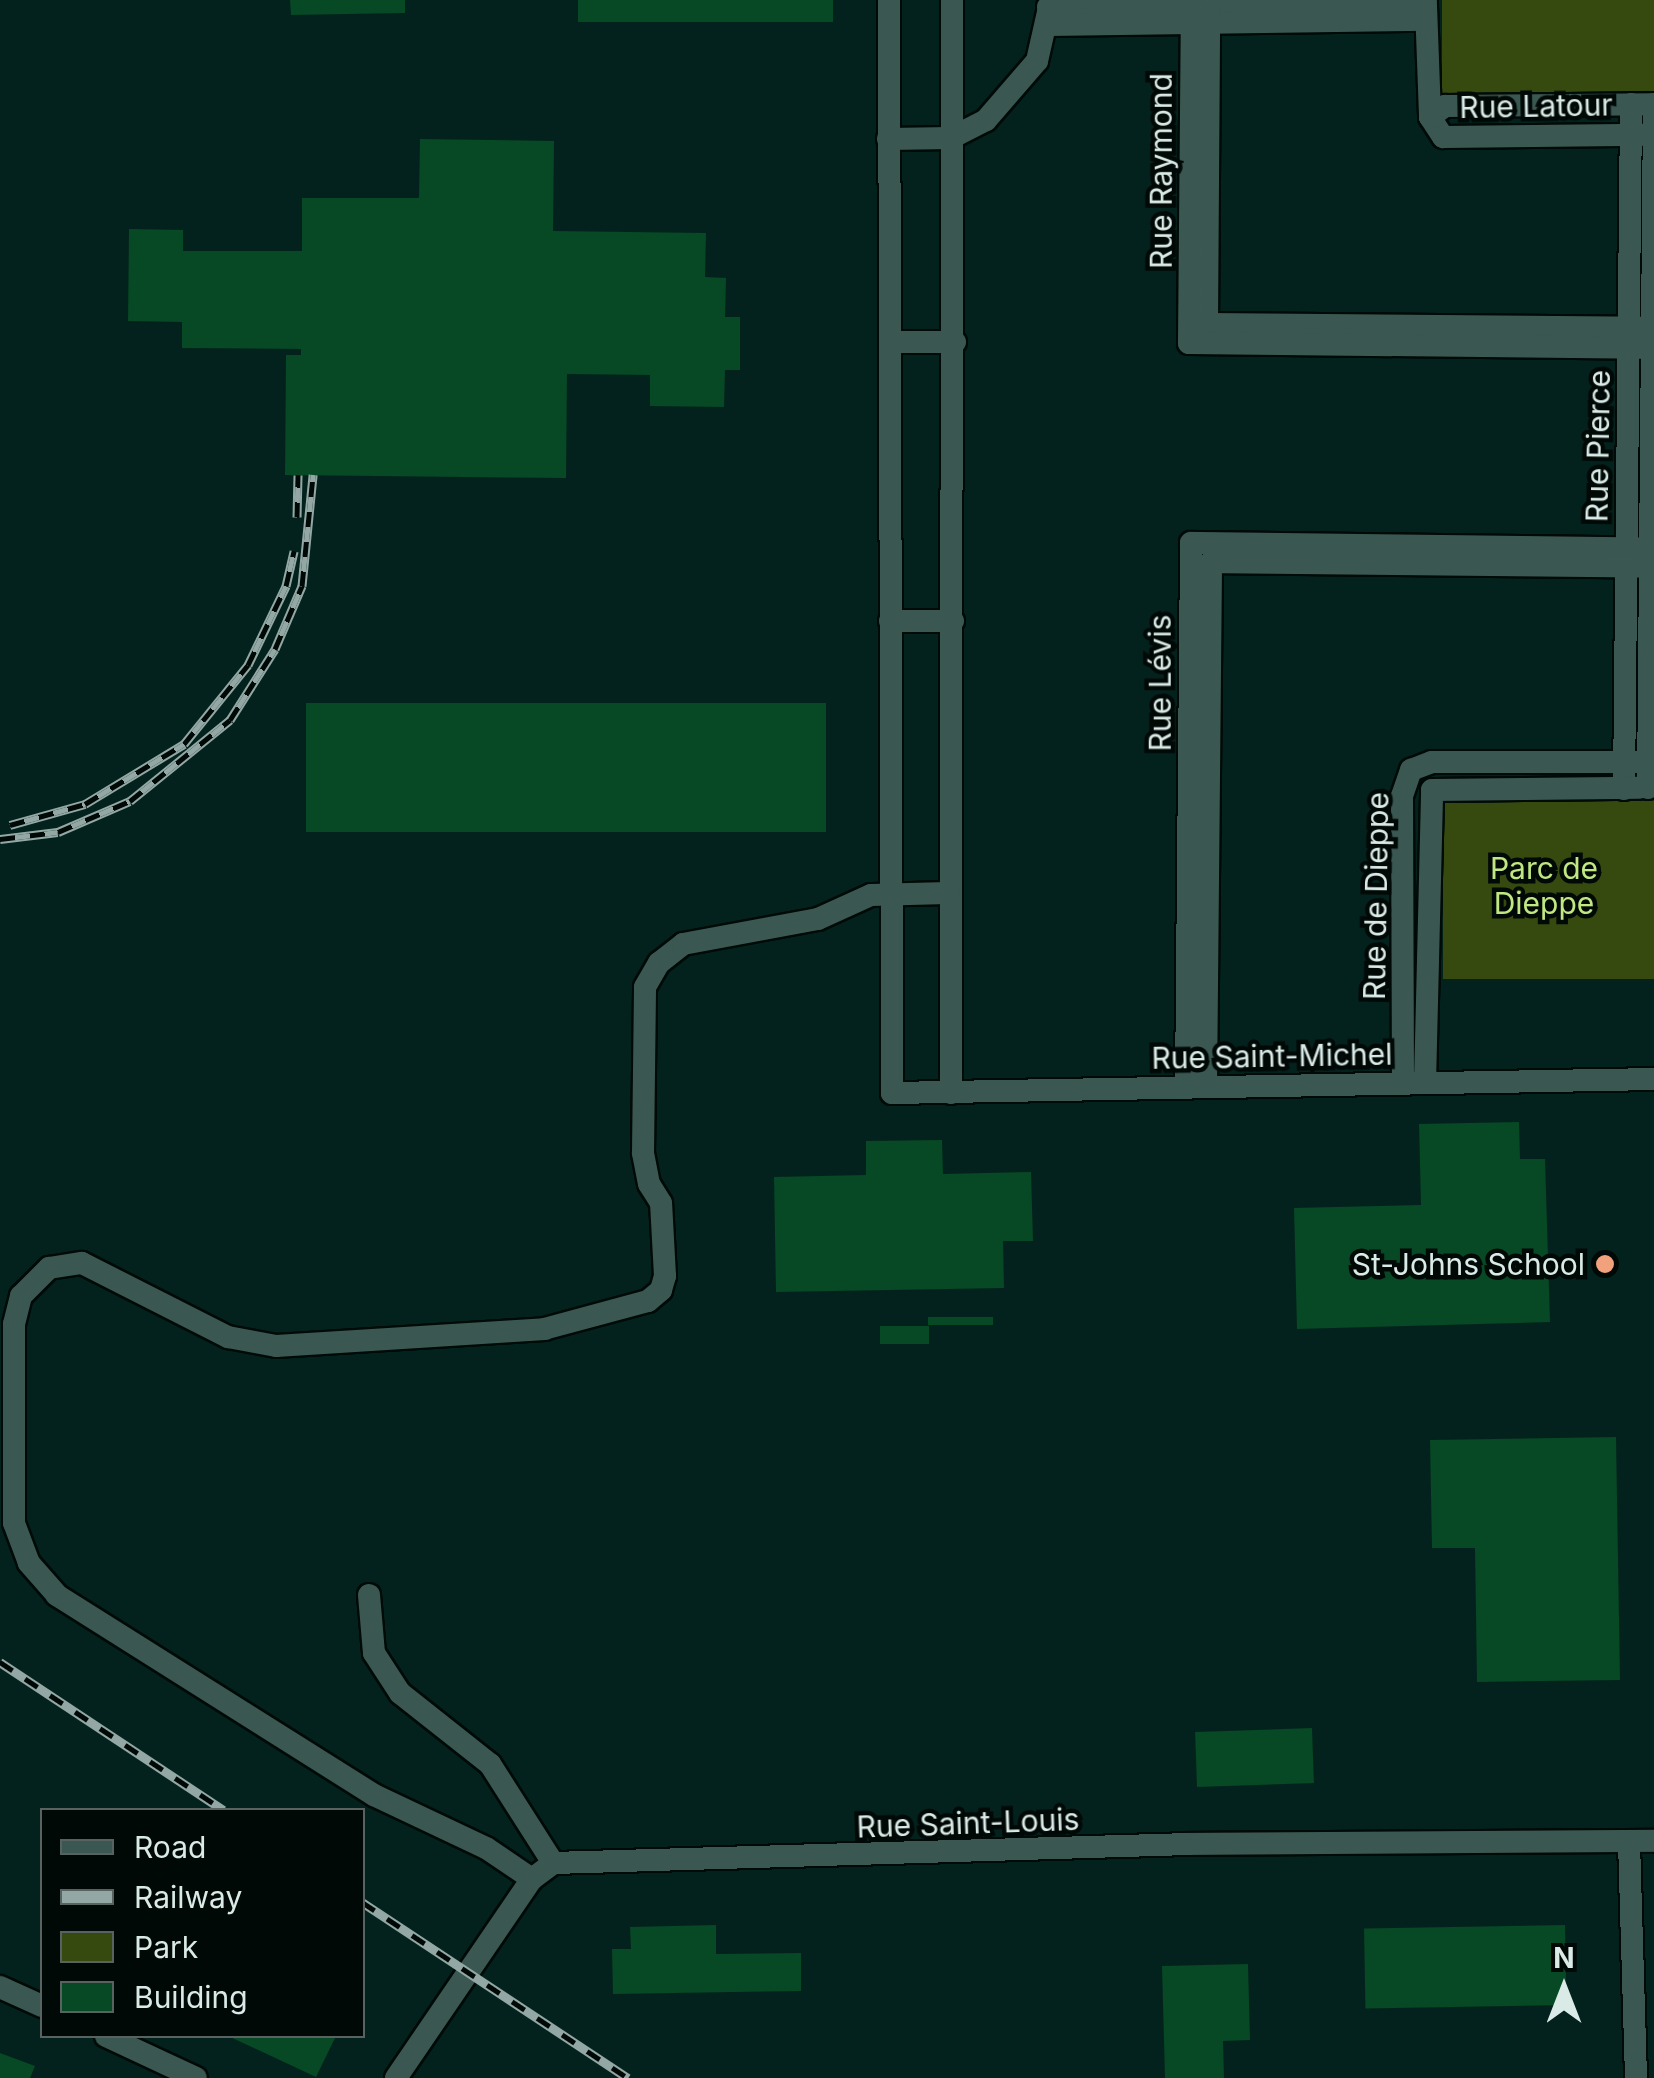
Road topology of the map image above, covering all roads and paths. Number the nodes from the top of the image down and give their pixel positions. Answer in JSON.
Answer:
{"nodes":[{"id":1,"x":889,"y":0,"type":"edge"},
{"id":2,"x":952,"y":0,"type":"edge"},
{"id":3,"x":1426,"y":7,"type":"edge"},
{"id":4,"x":1200,"y":9,"type":"edge"},
{"id":5,"x":1048,"y":11,"type":"edge"},
{"id":6,"x":1643,"y":104,"type":"edge"},
{"id":7,"x":1430,"y":116,"type":"junction"},
{"id":8,"x":1646,"y":135,"type":"edge"},
{"id":9,"x":951,"y":138,"type":"junction"},
{"id":10,"x":888,"y":139,"type":"junction"},
{"id":11,"x":1207,"y":324,"type":"junction"},
{"id":12,"x":1421,"y":337,"type":"junction"},
{"id":13,"x":1645,"y":338,"type":"edge"},
{"id":14,"x":892,"y":342,"type":"junction"},
{"id":15,"x":954,"y":342,"type":"junction"},
{"id":16,"x":1190,"y":343,"type":"junction"},
{"id":17,"x":1191,"y":543,"type":"junction"},
{"id":18,"x":1422,"y":556,"type":"junction"},
{"id":19,"x":1643,"y":558,"type":"edge"},
{"id":20,"x":1211,"y":562,"type":"junction"},
{"id":21,"x":890,"y":621,"type":"junction"},
{"id":22,"x":953,"y":621,"type":"junction"},
{"id":23,"x":1642,"y":762,"type":"edge"},
{"id":24,"x":1411,"y":770,"type":"junction"},
{"id":25,"x":1642,"y":788,"type":"edge"},
{"id":26,"x":1432,"y":790,"type":"junction"},
{"id":27,"x":1199,"y":822,"type":"junction"},
{"id":28,"x":948,"y":893,"type":"junction"},
{"id":29,"x":891,"y":894,"type":"junction"},
{"id":30,"x":1654,"y":1079,"type":"edge"},
{"id":31,"x":1414,"y":1084,"type":"junction"},
{"id":32,"x":1196,"y":1087,"type":"junction"},
{"id":33,"x":951,"y":1093,"type":"junction"},
{"id":34,"x":369,"y":1595,"type":"dead end"},
{"id":35,"x":1629,"y":1842,"type":"junction"},
{"id":36,"x":1654,"y":1842,"type":"edge"},
{"id":37,"x":552,"y":1862,"type":"junction"},
{"id":38,"x":532,"y":1879,"type":"junction"},
{"id":39,"x":0,"y":1986,"type":"edge"},
{"id":40,"x":40,"y":2005,"type":"edge"},
{"id":41,"x":110,"y":2038,"type":"edge"},
{"id":42,"x":196,"y":2078,"type":"edge"},
{"id":43,"x":396,"y":2078,"type":"edge"},
{"id":44,"x":1636,"y":2078,"type":"edge"}],
"edges":[{"from":1,"to":10,"type":"street"},
{"from":2,"to":9,"type":"street"},
{"from":3,"to":4,"type":"street","name":"Rue Latour"},
{"from":3,"to":7,"type":"street","name":"Rue Latour"},
{"from":4,"to":5,"type":"street","name":"Rue Latour"},
{"from":4,"to":11,"type":"street","name":"Rue Raymond"},
{"from":4,"to":16,"type":"street","name":"Rue Raymond"},
{"from":5,"to":9,"type":"street","name":"Rue Latour"},
{"from":6,"to":7,"type":"street","name":"Rue Latour"},
{"from":6,"to":8,"type":"street","name":"Rue Pierce"},
{"from":7,"to":8,"type":"street","name":"Rue Latour"},
{"from":8,"to":13,"type":"street","name":"Rue Pierce"},
{"from":9,"to":10,"type":"street"},
{"from":9,"to":15,"type":"street"},
{"from":10,"to":14,"type":"street"},
{"from":11,"to":12,"type":"street"},
{"from":11,"to":16,"type":"street"},
{"from":12,"to":13,"type":"street"},
{"from":12,"to":16,"type":"street"},
{"from":13,"to":19,"type":"street","name":"Rue Pierce"},
{"from":14,"to":15,"type":"street"},
{"from":14,"to":21,"type":"street"},
{"from":15,"to":22,"type":"street"},
{"from":17,"to":18,"type":"street"},
{"from":17,"to":20,"type":"street"},
{"from":17,"to":27,"type":"street","name":"Rue Lévis"},
{"from":18,"to":19,"type":"street"},
{"from":18,"to":20,"type":"street"},
{"from":19,"to":23,"type":"street","name":"Rue Pierce"},
{"from":20,"to":27,"type":"street","name":"Rue Lévis"},
{"from":21,"to":22,"type":"street"},
{"from":21,"to":29,"type":"street"},
{"from":22,"to":28,"type":"street"},
{"from":23,"to":24,"type":"street","name":"Rue de Dieppe"},
{"from":23,"to":25,"type":"street","name":"Rue Pierce"},
{"from":24,"to":26,"type":"street","name":"Rue de Dieppe"},
{"from":24,"to":31,"type":"street","name":"Rue de Dieppe"},
{"from":25,"to":26,"type":"street","name":"Rue de Dieppe"},
{"from":26,"to":31,"type":"street","name":"Rue de Dieppe"},
{"from":27,"to":32,"type":"street","name":"Rue Lévis"},
{"from":28,"to":29,"type":"street"},
{"from":28,"to":33,"type":"street"},
{"from":29,"to":33,"type":"street","name":"Rue Saint-Michel"},
{"from":29,"to":38,"type":"street"},
{"from":30,"to":31,"type":"street","name":"Rue Saint-Michel"},
{"from":31,"to":32,"type":"street","name":"Rue Saint-Michel"},
{"from":32,"to":33,"type":"street","name":"Rue Saint-Michel"},
{"from":34,"to":37,"type":"street"},
{"from":35,"to":36,"type":"street","name":"Rue Saint-Louis"},
{"from":35,"to":37,"type":"street","name":"Rue Saint-Louis"},
{"from":35,"to":44,"type":"street"},
{"from":37,"to":38,"type":"street"},
{"from":38,"to":43,"type":"street"},
{"from":39,"to":40,"type":"street"},
{"from":41,"to":42,"type":"street"}]}
